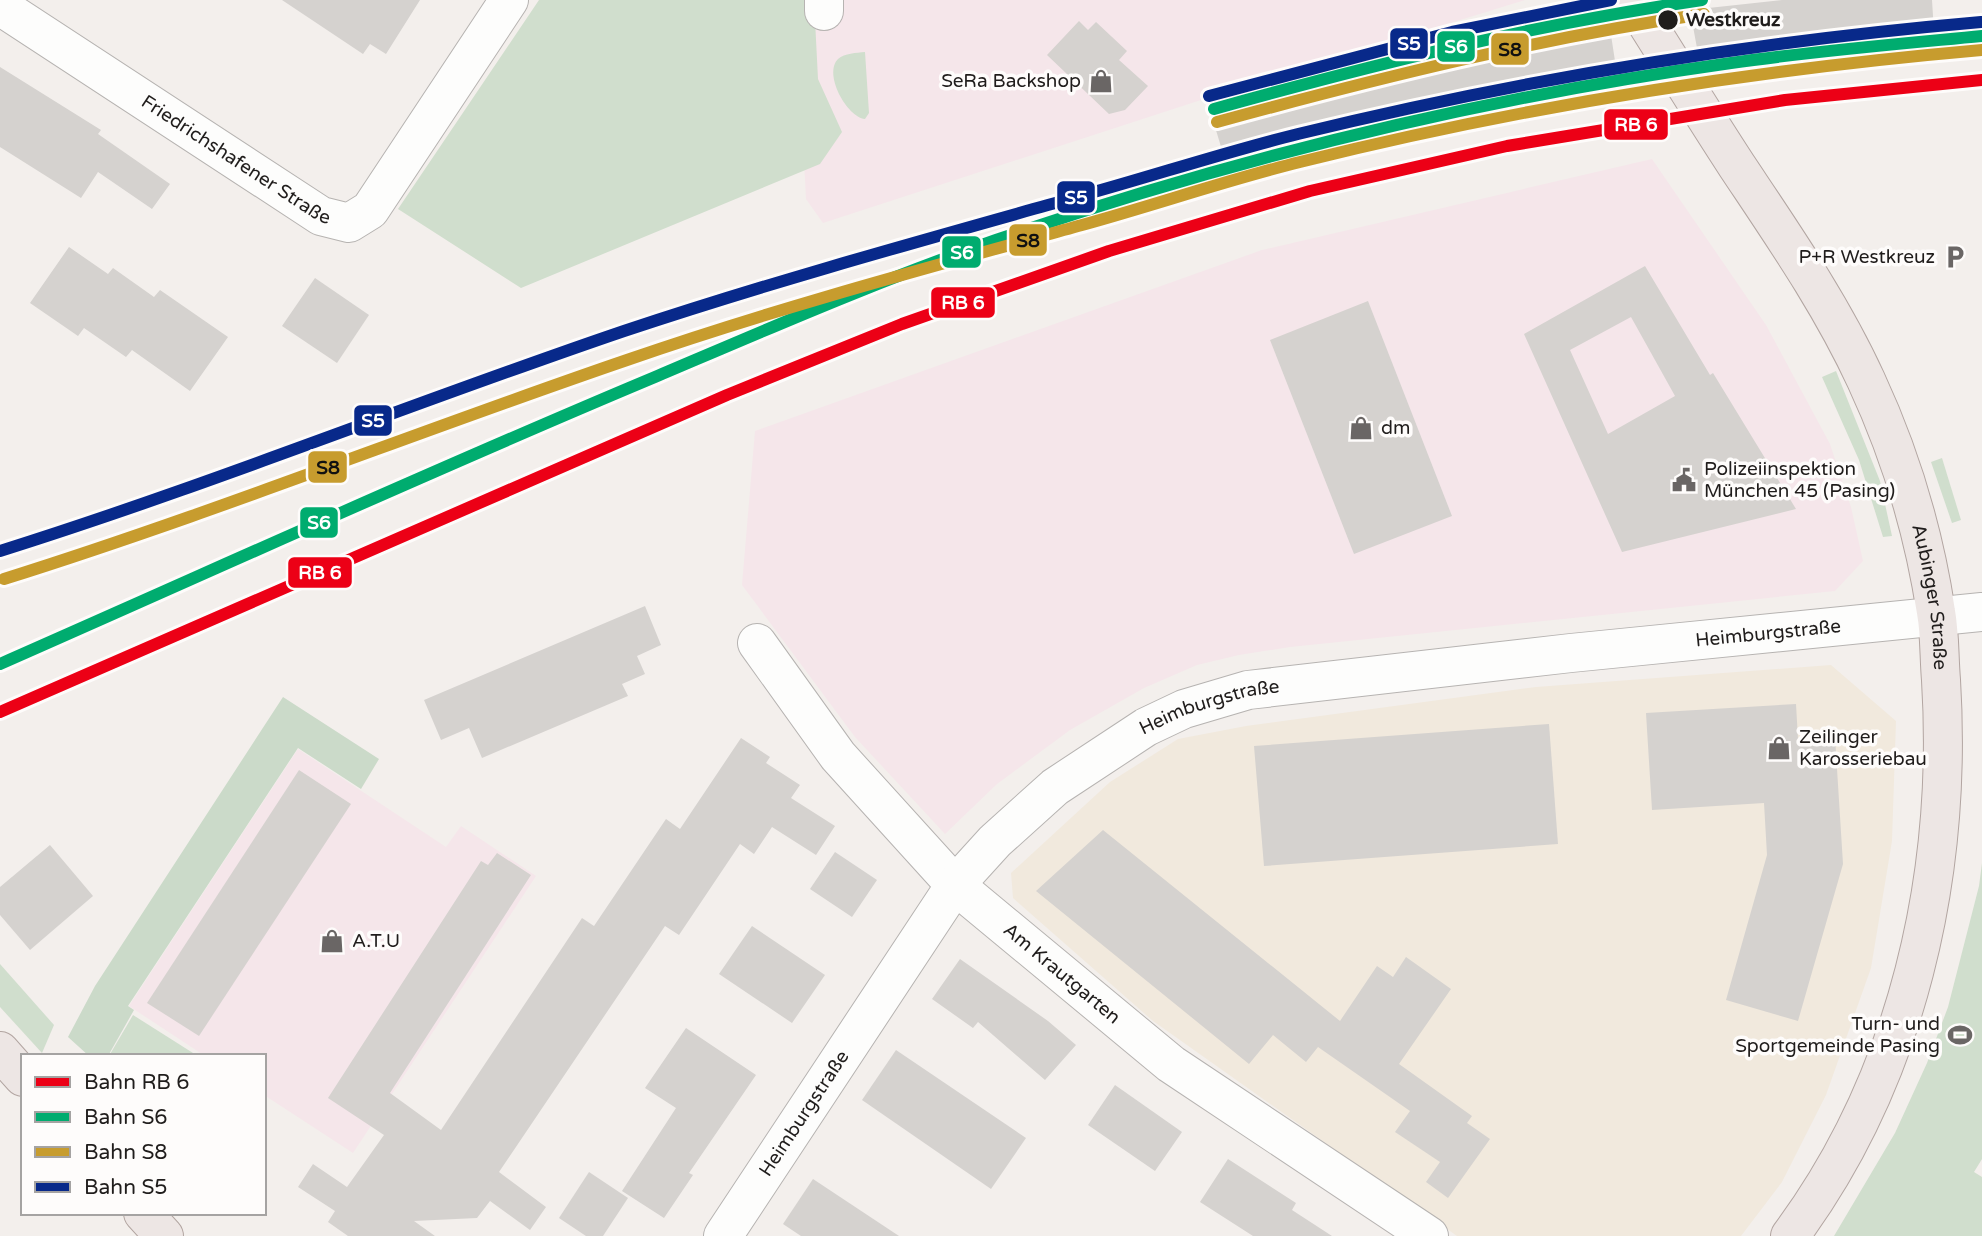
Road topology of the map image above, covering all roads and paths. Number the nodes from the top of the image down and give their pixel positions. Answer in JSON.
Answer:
{"nodes":[{"id":1,"x":509,"y":0,"type":"edge"},
{"id":2,"x":1632,"y":0,"type":"edge"},
{"id":3,"x":0,"y":6,"type":"edge"},
{"id":4,"x":1982,"y":611,"type":"edge"},
{"id":5,"x":1937,"y":615,"type":"junction"},
{"id":6,"x":757,"y":643,"type":"dead end"},
{"id":7,"x":955,"y":885,"type":"junction"},
{"id":8,"x":0,"y":1051,"type":"edge"},
{"id":9,"x":21,"y":1075,"type":"edge"},
{"id":10,"x":145,"y":1215,"type":"edge"},
{"id":11,"x":164,"y":1236,"type":"edge"},
{"id":12,"x":723,"y":1236,"type":"edge"},
{"id":13,"x":1429,"y":1236,"type":"edge"},
{"id":14,"x":1790,"y":1236,"type":"edge"}],
"edges":[{"from":1,"to":3,"type":"street","name":"Friedrichshafener Straße"},
{"from":2,"to":5,"type":"main road","name":"Aubinger Straße"},
{"from":4,"to":5,"type":"street","name":"Heimburgstraße"},
{"from":5,"to":7,"type":"street","name":"Heimburgstraße"},
{"from":5,"to":14,"type":"main road","name":"Aubinger Straße"},
{"from":6,"to":7,"type":"street","name":"Am Krautgarten"},
{"from":7,"to":12,"type":"street","name":"Heimburgstraße"},
{"from":7,"to":13,"type":"street","name":"Am Krautgarten"},
{"from":8,"to":9,"type":"main road"},
{"from":10,"to":11,"type":"main road"}]}
